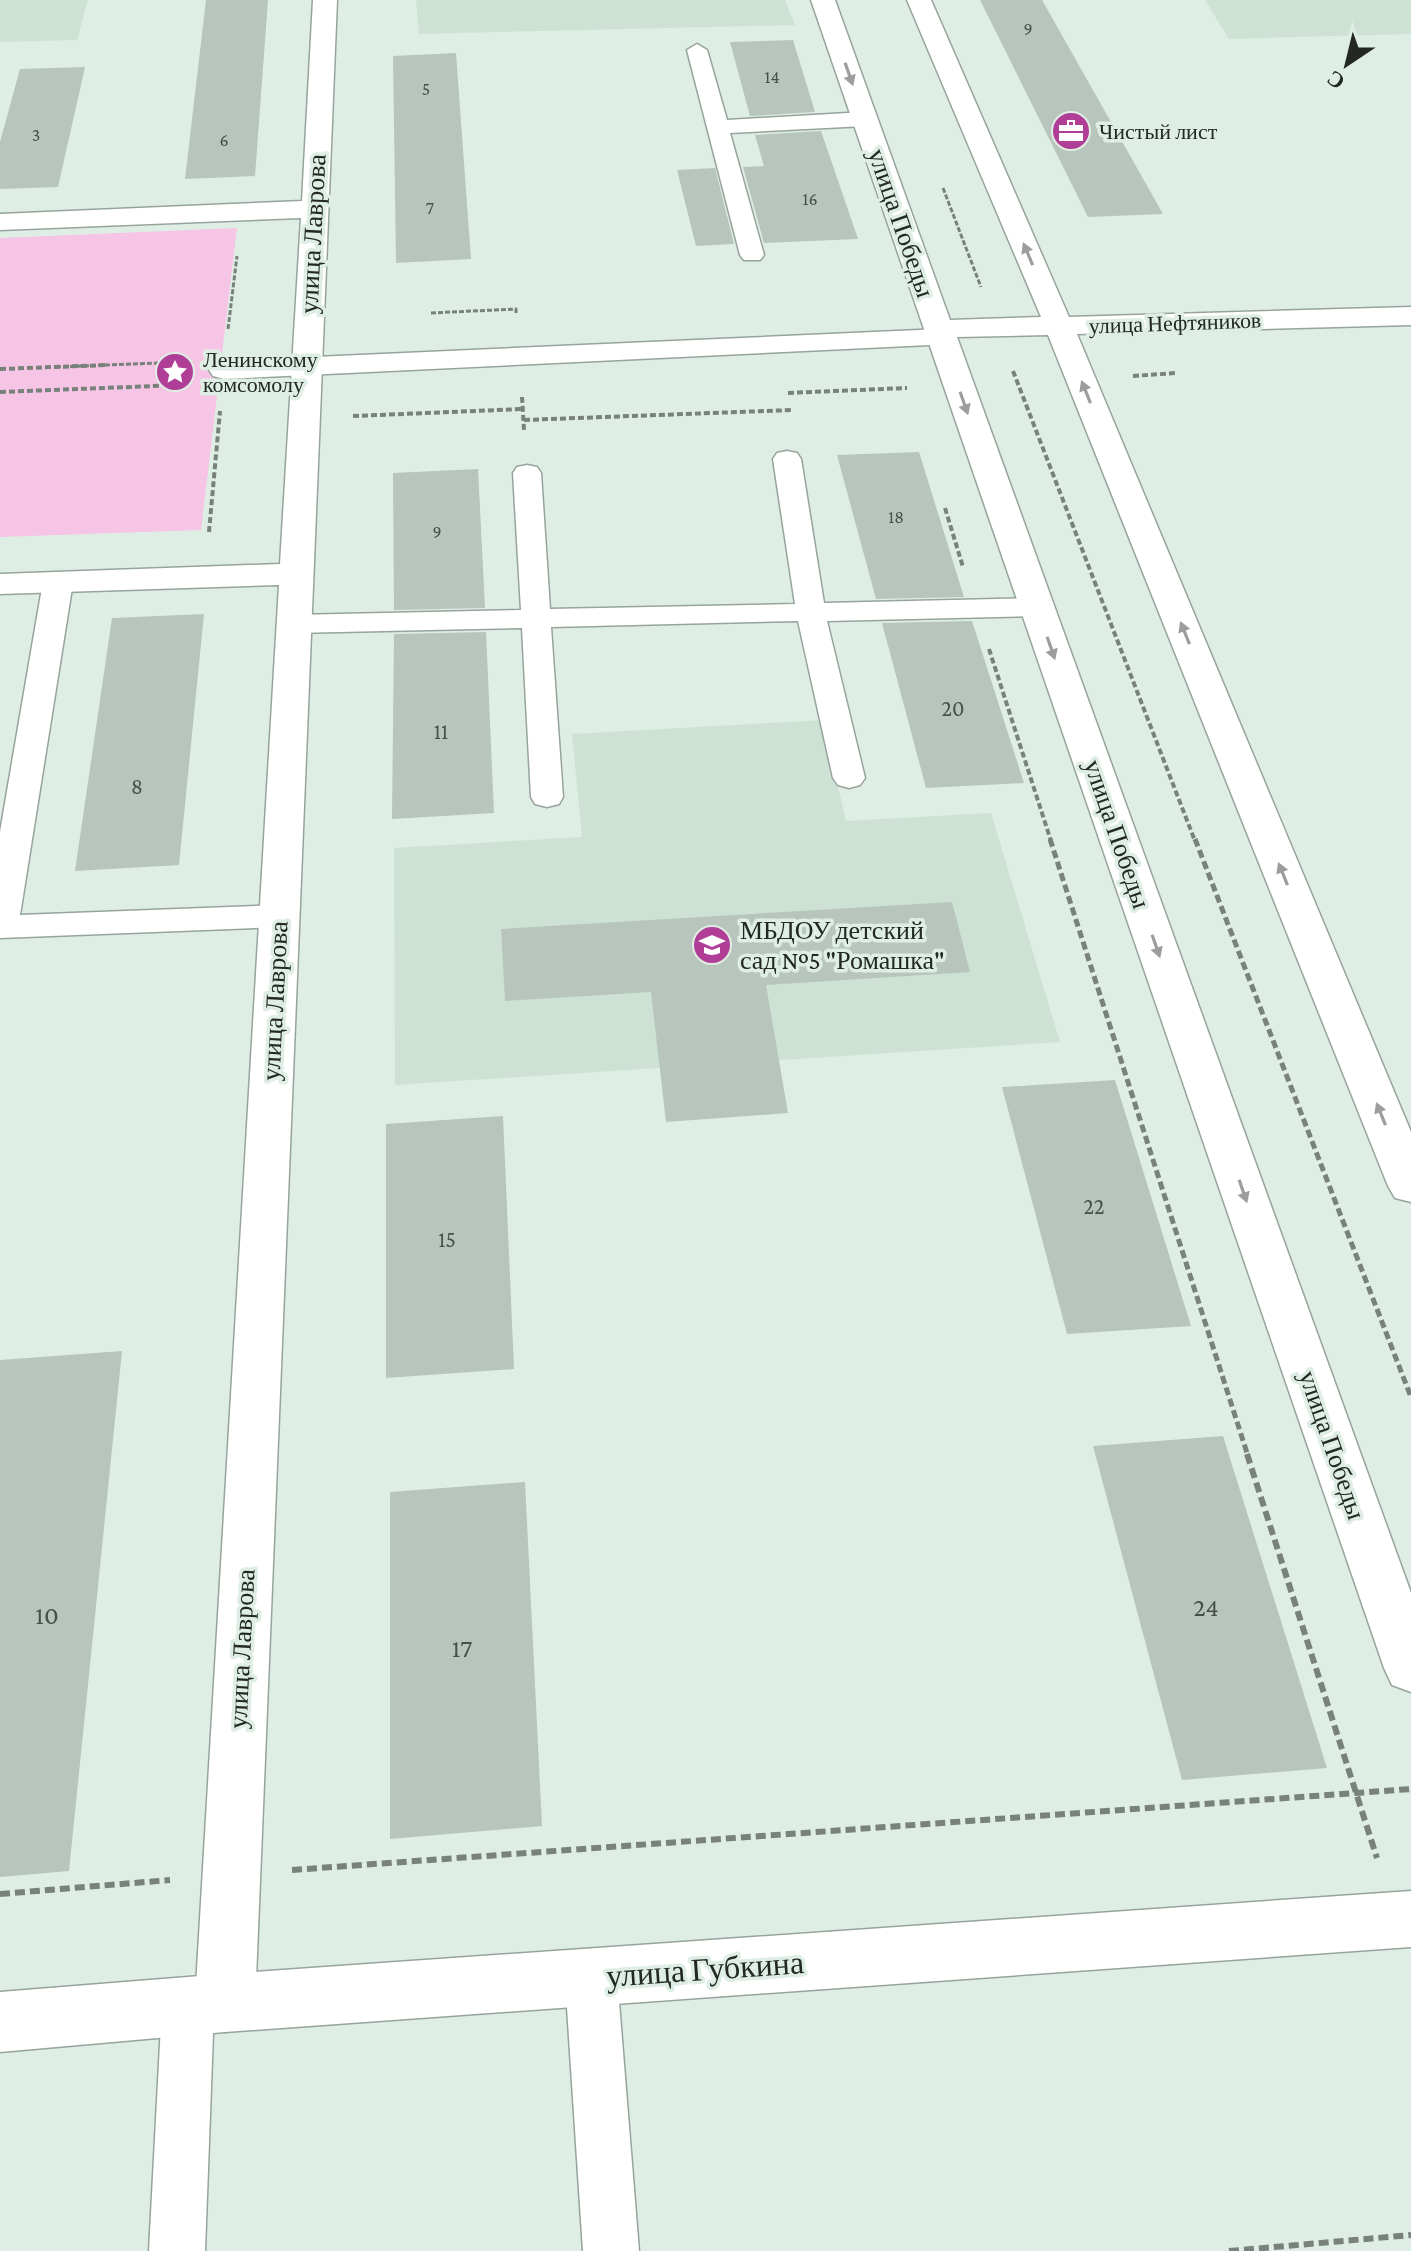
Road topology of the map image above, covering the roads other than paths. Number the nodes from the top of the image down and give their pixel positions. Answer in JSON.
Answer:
{"nodes":[{"id":1,"x":325,"y":0,"type":"edge"},
{"id":2,"x":823,"y":0,"type":"edge"},
{"id":3,"x":919,"y":0,"type":"edge"},
{"id":4,"x":697,"y":50,"type":"dead end"},
{"id":5,"x":865,"y":119,"type":"junction"},
{"id":6,"x":717,"y":127,"type":"junction"},
{"id":7,"x":314,"y":209,"type":"junction"},
{"id":8,"x":0,"y":222,"type":"edge"},
{"id":9,"x":752,"y":255,"type":"dead end"},
{"id":10,"x":1411,"y":316,"type":"edge"},
{"id":11,"x":1059,"y":326,"type":"junction"},
{"id":12,"x":940,"y":334,"type":"junction"},
{"id":13,"x":306,"y":366,"type":"junction"},
{"id":14,"x":224,"y":370,"type":"dead end"},
{"id":15,"x":787,"y":459,"type":"dead end"},
{"id":16,"x":527,"y":473,"type":"dead end"},
{"id":17,"x":296,"y":574,"type":"junction"},
{"id":18,"x":58,"y":582,"type":"junction"},
{"id":19,"x":0,"y":584,"type":"edge"},
{"id":20,"x":1036,"y":607,"type":"junction"},
{"id":21,"x":811,"y":614,"type":"junction"},
{"id":22,"x":536,"y":619,"type":"junction"},
{"id":23,"x":293,"y":624,"type":"junction"},
{"id":24,"x":849,"y":778,"type":"dead end"},
{"id":25,"x":547,"y":797,"type":"dead end"},
{"id":26,"x":279,"y":916,"type":"junction"},
{"id":27,"x":1,"y":927,"type":"edge"},
{"id":28,"x":1411,"y":1186,"type":"edge"},
{"id":29,"x":1411,"y":1668,"type":"edge"},
{"id":30,"x":1404,"y":1919,"type":"edge"},
{"id":31,"x":591,"y":1977,"type":"junction"},
{"id":32,"x":206,"y":2005,"type":"junction"},
{"id":33,"x":0,"y":2022,"type":"edge"},
{"id":34,"x":177,"y":2251,"type":"edge"},
{"id":35,"x":611,"y":2251,"type":"edge"}],
"edges":[{"from":1,"to":7,"type":"street","name":"улица Лаврова"},
{"from":2,"to":5,"type":"street","name":"улица Победы","one_way":true},
{"from":11,"to":3,"type":"street","one_way":true},
{"from":4,"to":6,"type":"lane"},
{"from":5,"to":6,"type":"lane"},
{"from":5,"to":12,"type":"street","name":"улица Победы"},
{"from":6,"to":9,"type":"lane"},
{"from":7,"to":8,"type":"street"},
{"from":7,"to":13,"type":"street","name":"улица Лаврова"},
{"from":10,"to":11,"type":"street","name":"улица Нефтяников"},
{"from":11,"to":12,"type":"street","name":"улица Нефтяников"},
{"from":28,"to":11,"type":"street","one_way":true},
{"from":12,"to":13,"type":"street","name":"улица Нефтяников"},
{"from":12,"to":20,"type":"street","name":"улица Победы","one_way":true},
{"from":13,"to":14,"type":"street","name":"улица Нефтяников"},
{"from":13,"to":17,"type":"street","name":"улица Лаврова"},
{"from":15,"to":21,"type":"lane"},
{"from":16,"to":22,"type":"lane"},
{"from":17,"to":18,"type":"street"},
{"from":17,"to":23,"type":"street","name":"улица Лаврова"},
{"from":18,"to":19,"type":"street"},
{"from":18,"to":27,"type":"lane"},
{"from":20,"to":21,"type":"lane"},
{"from":20,"to":29,"type":"street","name":"улица Победы","one_way":true},
{"from":21,"to":22,"type":"lane"},
{"from":21,"to":24,"type":"lane"},
{"from":22,"to":23,"type":"lane"},
{"from":22,"to":25,"type":"lane"},
{"from":23,"to":26,"type":"street","name":"улица Лаврова"},
{"from":26,"to":27,"type":"lane"},
{"from":26,"to":32,"type":"street","name":"улица Лаврова"},
{"from":30,"to":31,"type":"street","name":"улица Губкина"},
{"from":31,"to":32,"type":"street","name":"улица Губкина"},
{"from":31,"to":35,"type":"lane"},
{"from":32,"to":33,"type":"street","name":"улица Губкина"},
{"from":32,"to":34,"type":"lane"}]}
